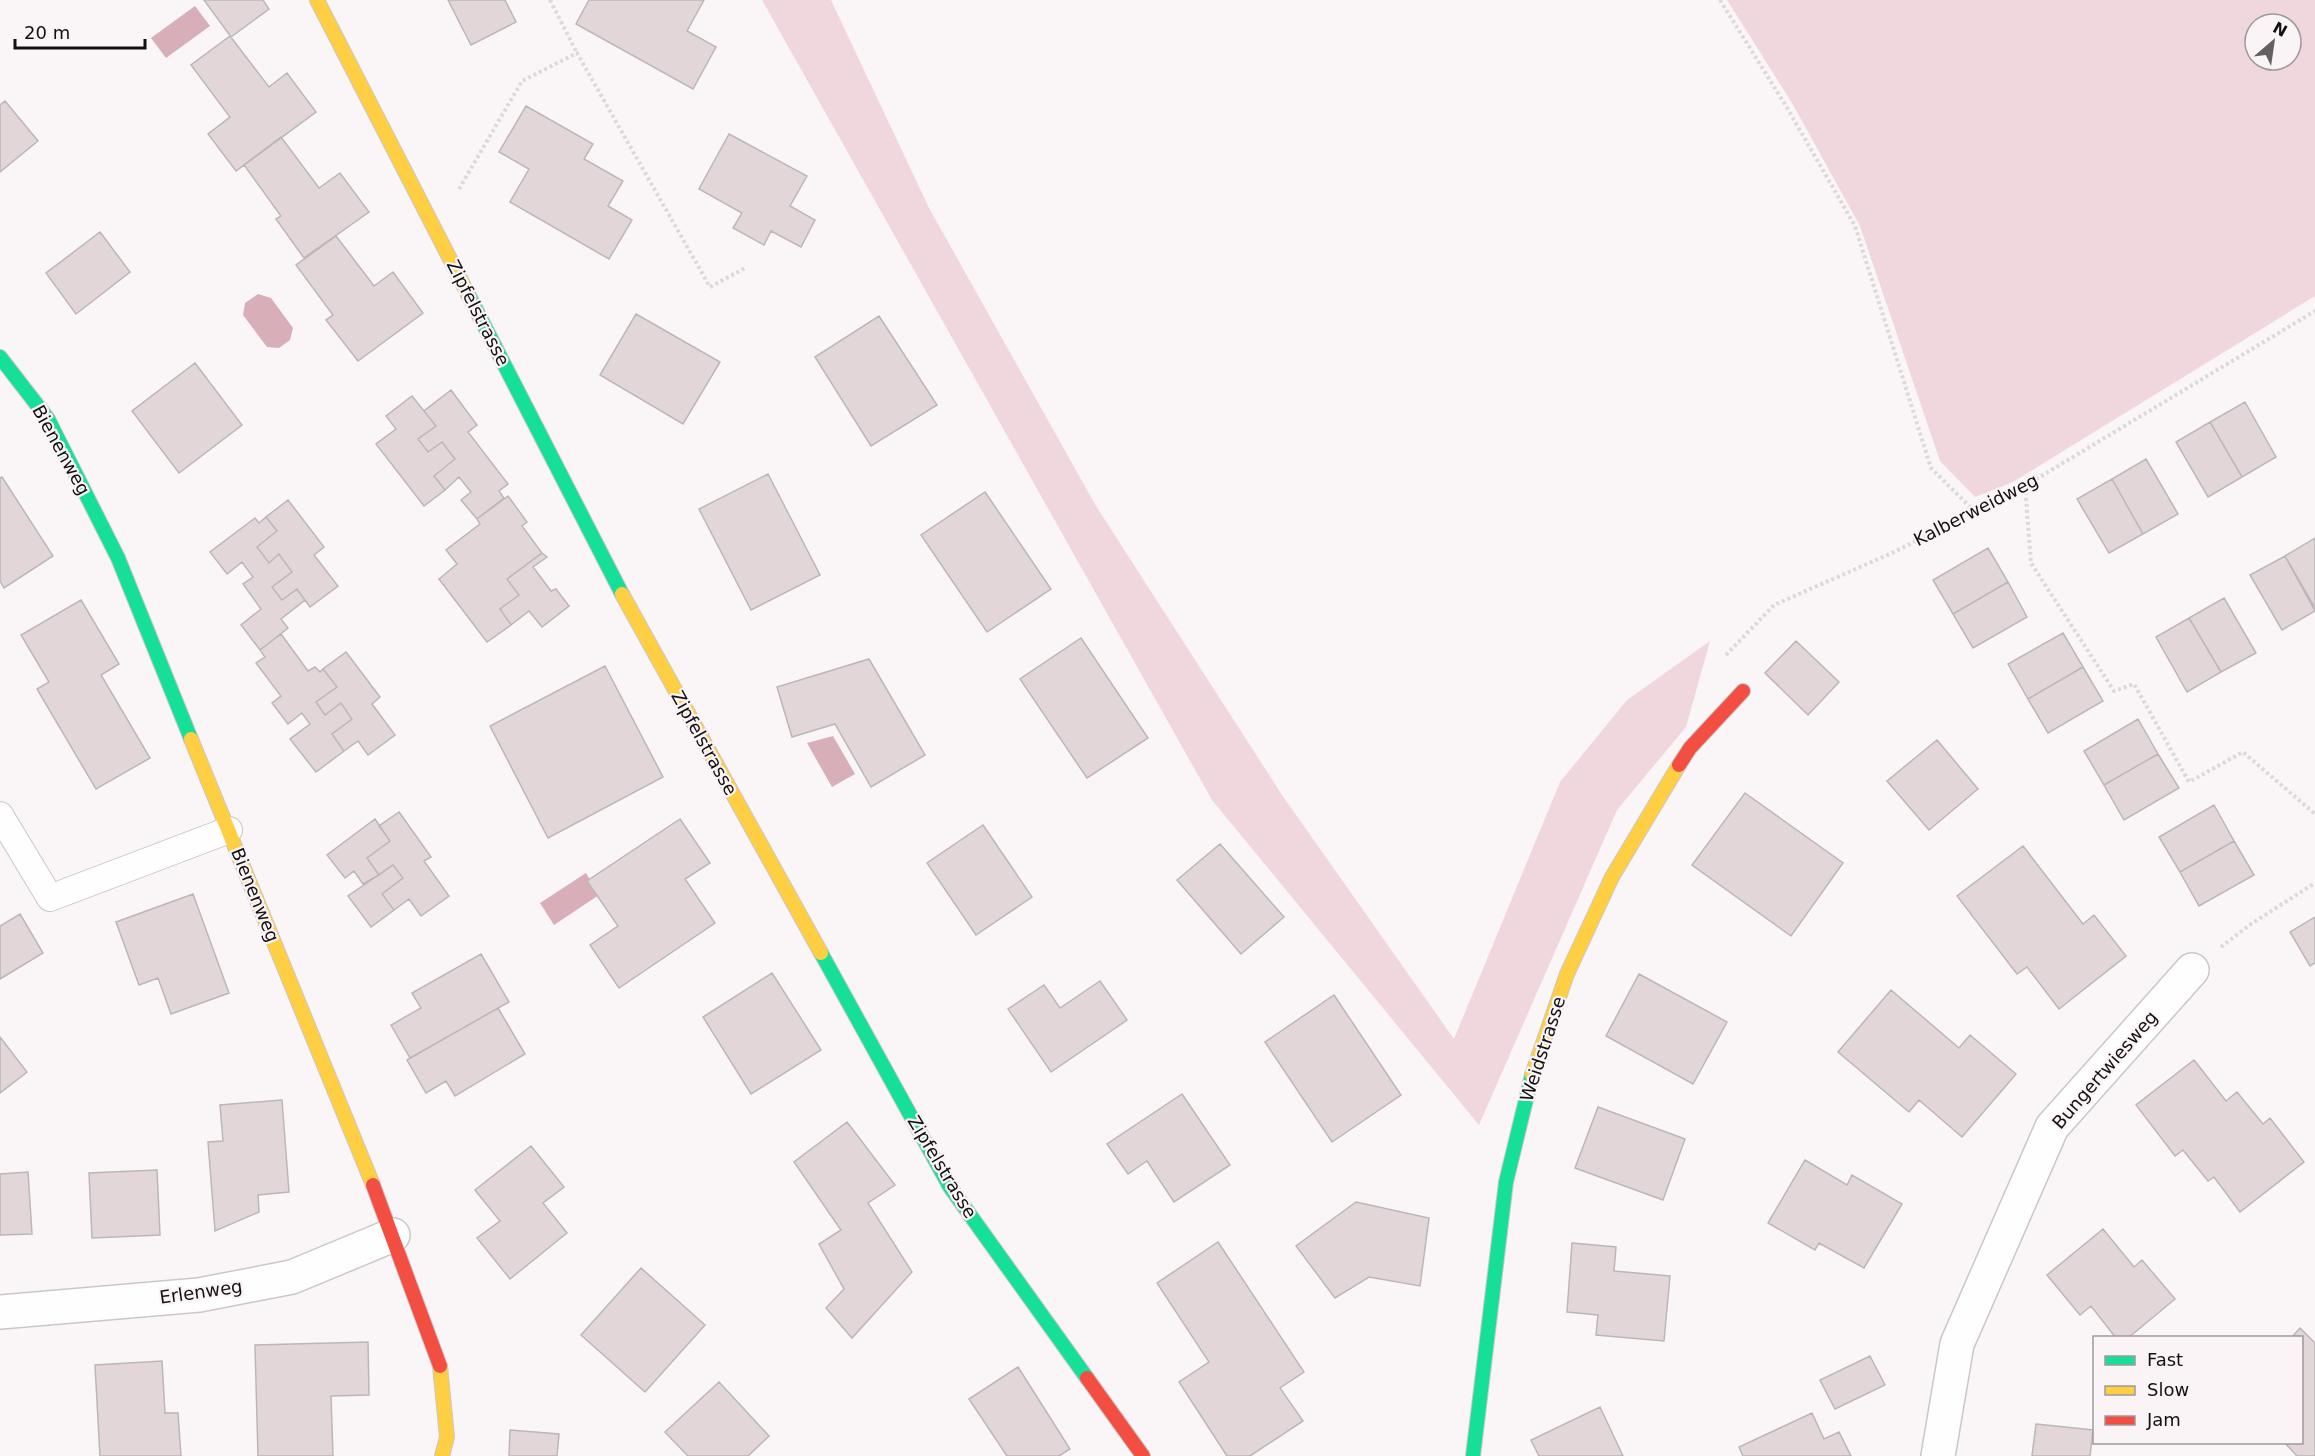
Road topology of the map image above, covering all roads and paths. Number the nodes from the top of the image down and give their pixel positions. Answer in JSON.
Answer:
{"nodes":[{"id":1,"x":317,"y":0,"type":"edge"},
{"id":2,"x":550,"y":0,"type":"edge"},
{"id":3,"x":1720,"y":0,"type":"edge"},
{"id":4,"x":577,"y":53,"type":"junction"},
{"id":5,"x":435,"y":229,"type":"junction"},
{"id":6,"x":747,"y":267,"type":"dead end"},
{"id":7,"x":2315,"y":310,"type":"edge"},
{"id":8,"x":0,"y":357,"type":"edge"},
{"id":9,"x":2025,"y":486,"type":"junction"},
{"id":10,"x":1975,"y":512,"type":"junction"},
{"id":11,"x":1724,"y":657,"type":"dead end"},
{"id":12,"x":1743,"y":691,"type":"dead end"},
{"id":13,"x":2315,"y":813,"type":"edge"},
{"id":14,"x":0,"y":815,"type":"edge"},
{"id":15,"x":229,"y":830,"type":"junction"},
{"id":16,"x":2315,"y":883,"type":"edge"},
{"id":17,"x":2192,"y":970,"type":"joint"},
{"id":18,"x":393,"y":1234,"type":"junction"},
{"id":19,"x":0,"y":1312,"type":"edge"},
{"id":20,"x":442,"y":1456,"type":"edge"},
{"id":21,"x":1143,"y":1456,"type":"edge"},
{"id":22,"x":1473,"y":1456,"type":"edge"},
{"id":23,"x":1938,"y":1456,"type":"edge"}],
"edges":[{"from":1,"to":5,"type":"street","name":"Zipfelstrasse"},
{"from":2,"to":4,"type":"path"},
{"from":3,"to":10,"type":"path"},
{"from":4,"to":5,"type":"path"},
{"from":4,"to":6,"type":"path"},
{"from":5,"to":21,"type":"street","name":"Zipfelstrasse"},
{"from":7,"to":9,"type":"path","name":"Kalberweidweg"},
{"from":8,"to":15,"type":"street","name":"Bienenweg"},
{"from":9,"to":10,"type":"path","name":"Kalberweidweg"},
{"from":9,"to":13,"type":"path"},
{"from":10,"to":11,"type":"path","name":"Kalberweidweg"},
{"from":12,"to":22,"type":"street","name":"Weidstrasse"},
{"from":14,"to":15,"type":"lane"},
{"from":15,"to":18,"type":"street","name":"Bienenweg"},
{"from":16,"to":17,"type":"path"},
{"from":17,"to":23,"type":"street","name":"Bungertwiesweg"},
{"from":18,"to":19,"type":"street","name":"Erlenweg"},
{"from":18,"to":20,"type":"street","name":"Bienenweg"}]}
